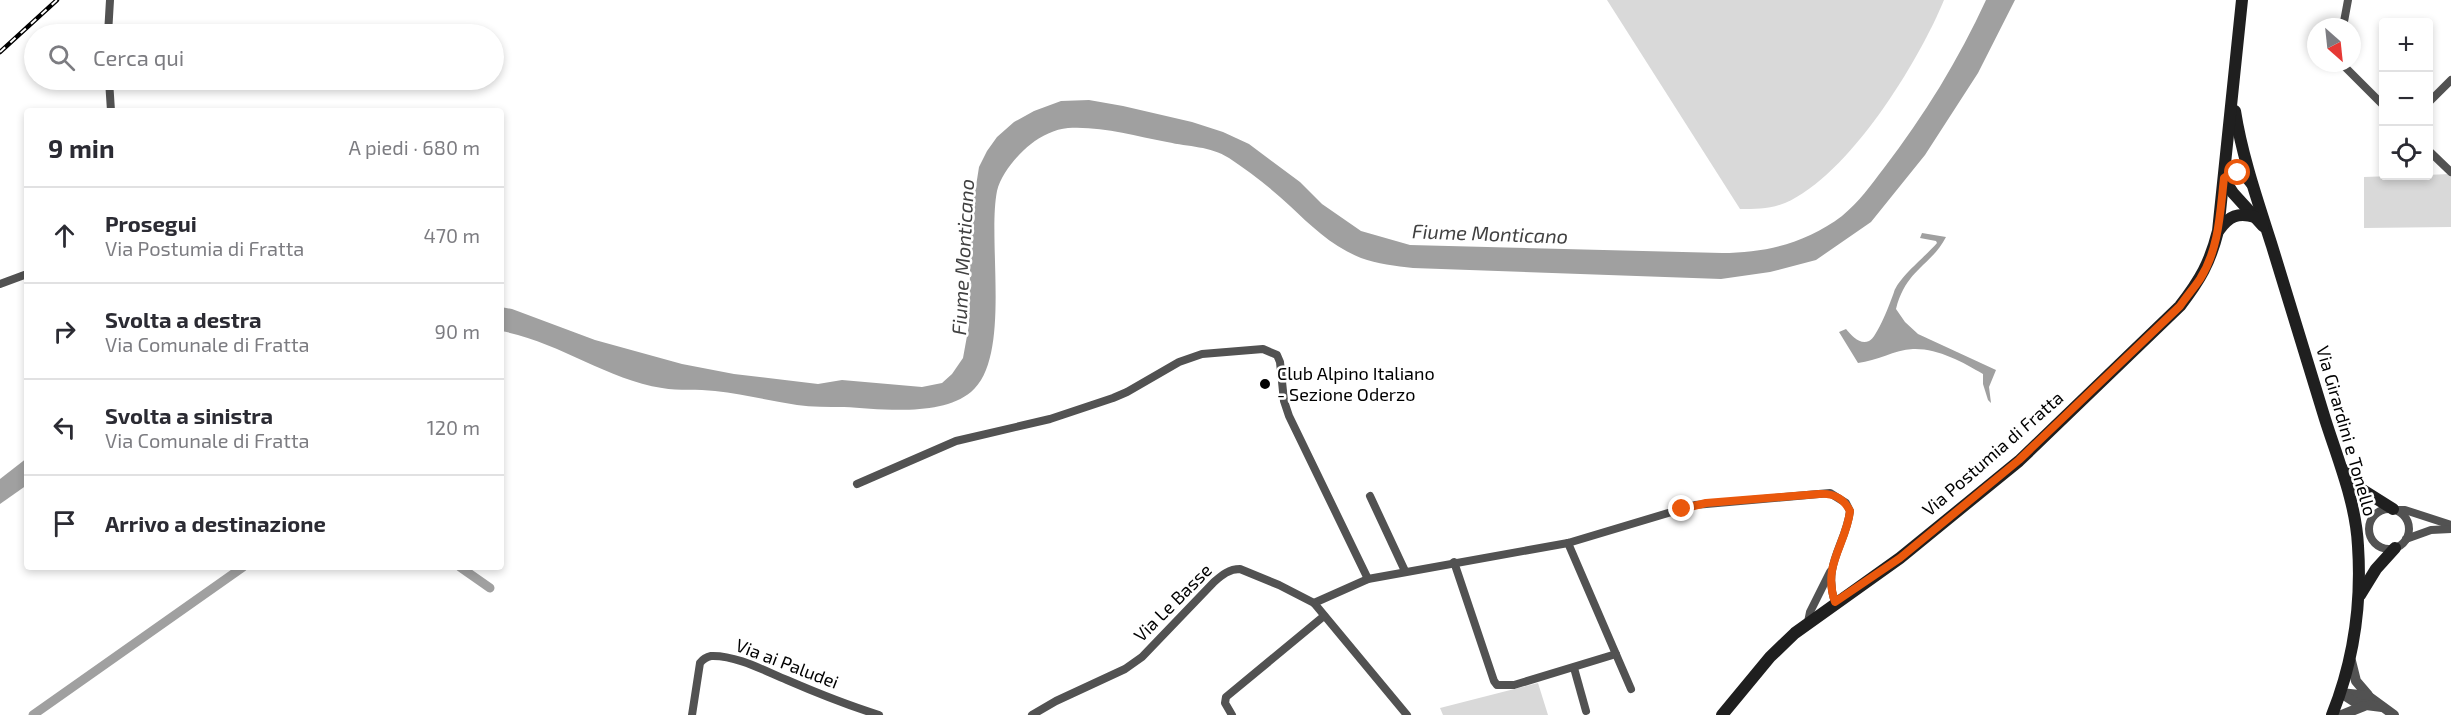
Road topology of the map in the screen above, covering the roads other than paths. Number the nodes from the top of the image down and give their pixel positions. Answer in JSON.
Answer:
{"nodes":[{"id":1,"x":110,"y":0,"type":"edge"},
{"id":2,"x":2242,"y":0,"type":"edge"},
{"id":3,"x":2348,"y":0,"type":"edge"},
{"id":4,"x":2345,"y":18,"type":"edge"},
{"id":5,"x":109,"y":24,"type":"edge"},
{"id":6,"x":2350,"y":72,"type":"edge"},
{"id":7,"x":2451,"y":80,"type":"edge"},
{"id":8,"x":110,"y":90,"type":"edge"},
{"id":9,"x":2232,"y":94,"type":"junction"},
{"id":10,"x":2433,"y":98,"type":"edge"},
{"id":11,"x":2379,"y":101,"type":"edge"},
{"id":12,"x":111,"y":108,"type":"edge"},
{"id":13,"x":2433,"y":155,"type":"edge"},
{"id":14,"x":2451,"y":172,"type":"edge"},
{"id":15,"x":2224,"y":178,"type":"junction"},
{"id":16,"x":2254,"y":187,"type":"junction"},
{"id":17,"x":2255,"y":217,"type":"junction"},
{"id":18,"x":2266,"y":230,"type":"junction"},
{"id":19,"x":2218,"y":231,"type":"junction"},
{"id":20,"x":24,"y":275,"type":"edge"},
{"id":21,"x":0,"y":284,"type":"edge"},
{"id":22,"x":2339,"y":463,"type":"junction"},
{"id":23,"x":857,"y":484,"type":"dead end"},
{"id":24,"x":1370,"y":496,"type":"dead end"},
{"id":25,"x":2394,"y":509,"type":"junction"},
{"id":26,"x":2451,"y":527,"type":"edge"},
{"id":27,"x":2406,"y":539,"type":"junction"},
{"id":28,"x":1568,"y":543,"type":"junction"},
{"id":29,"x":2395,"y":548,"type":"junction"},
{"id":30,"x":1454,"y":562,"type":"junction"},
{"id":31,"x":1831,"y":569,"type":"junction"},
{"id":32,"x":1405,"y":571,"type":"junction"},
{"id":33,"x":1368,"y":579,"type":"junction"},
{"id":34,"x":2359,"y":596,"type":"junction"},
{"id":35,"x":1835,"y":602,"type":"junction"},
{"id":36,"x":1314,"y":603,"type":"junction"},
{"id":37,"x":1324,"y":616,"type":"junction"},
{"id":38,"x":1808,"y":622,"type":"junction"},
{"id":39,"x":1616,"y":654,"type":"junction"},
{"id":40,"x":2351,"y":661,"type":"junction"},
{"id":41,"x":1574,"y":668,"type":"junction"},
{"id":42,"x":1631,"y":689,"type":"dead end"},
{"id":43,"x":2341,"y":693,"type":"junction"},
{"id":44,"x":2369,"y":700,"type":"junction"},
{"id":45,"x":1586,"y":711,"type":"dead end"},
{"id":46,"x":692,"y":715,"type":"edge"},
{"id":47,"x":879,"y":715,"type":"edge"},
{"id":48,"x":1032,"y":715,"type":"edge"},
{"id":49,"x":1232,"y":715,"type":"edge"},
{"id":50,"x":1407,"y":715,"type":"edge"},
{"id":51,"x":1722,"y":715,"type":"edge"},
{"id":52,"x":2332,"y":715,"type":"edge"},
{"id":53,"x":2342,"y":715,"type":"edge"},
{"id":54,"x":2394,"y":715,"type":"edge"}],
"edges":[{"from":1,"to":5,"type":"street"},
{"from":2,"to":9,"type":"main road"},
{"from":3,"to":4,"type":"street"},
{"from":6,"to":11,"type":"street"},
{"from":7,"to":10,"type":"street"},
{"from":8,"to":12,"type":"street"},
{"from":9,"to":15,"type":"main road","name":"Via Postumia di Fratta"},
{"from":9,"to":16,"type":"main road","name":"Via Girardini e Tonello"},
{"from":13,"to":14,"type":"street"},
{"from":15,"to":16,"type":"main road"},
{"from":15,"to":17,"type":"main road","name":"Via Girardini e Tonello"},
{"from":15,"to":19,"type":"main road","name":"Via Postumia di Fratta"},
{"from":16,"to":18,"type":"main road","name":"Via Girardini e Tonello"},
{"from":17,"to":18,"type":"main road","name":"Via Girardini e Tonello"},
{"from":17,"to":19,"type":"main road"},
{"from":18,"to":22,"type":"main road","name":"Via Girardini e Tonello"},
{"from":19,"to":35,"type":"main road","name":"Via Postumia di Fratta"},
{"from":20,"to":21,"type":"street"},
{"from":22,"to":25,"type":"main road"},
{"from":22,"to":34,"type":"main road","name":"Via Girardini e Tonello"},
{"from":23,"to":33,"type":"street"},
{"from":24,"to":32,"type":"street"},
{"from":25,"to":26,"type":"street"},
{"from":25,"to":27,"type":"street"},
{"from":25,"to":29,"type":"street"},
{"from":26,"to":27,"type":"street"},
{"from":27,"to":29,"type":"street"},
{"from":28,"to":30,"type":"street"},
{"from":28,"to":31,"type":"street"},
{"from":28,"to":39,"type":"street"},
{"from":29,"to":34,"type":"main road"},
{"from":30,"to":32,"type":"street"},
{"from":30,"to":41,"type":"street"},
{"from":31,"to":35,"type":"street"},
{"from":31,"to":38,"type":"street"},
{"from":32,"to":33,"type":"street"},
{"from":33,"to":36,"type":"street"},
{"from":34,"to":40,"type":"main road","name":"Via Girardini e Tonello"},
{"from":35,"to":38,"type":"main road","name":"Via Postumia di Fratta"},
{"from":36,"to":37,"type":"street","name":"Via Le Basse"},
{"from":36,"to":48,"type":"street","name":"Via Le Basse"},
{"from":37,"to":49,"type":"street"},
{"from":37,"to":50,"type":"street","name":"Via Le Basse"},
{"from":38,"to":51,"type":"main road","name":"Via Postumia di Fratta"},
{"from":39,"to":41,"type":"street"},
{"from":39,"to":42,"type":"street"},
{"from":40,"to":43,"type":"main road","name":"Via Girardini e Tonello"},
{"from":40,"to":44,"type":"street"},
{"from":41,"to":45,"type":"street"},
{"from":43,"to":44,"type":"street"},
{"from":43,"to":52,"type":"main road","name":"Via Girardini e Tonello"},
{"from":44,"to":53,"type":"street"},
{"from":44,"to":54,"type":"street"},
{"from":46,"to":47,"type":"street","name":"Via ai Paludei"}]}
